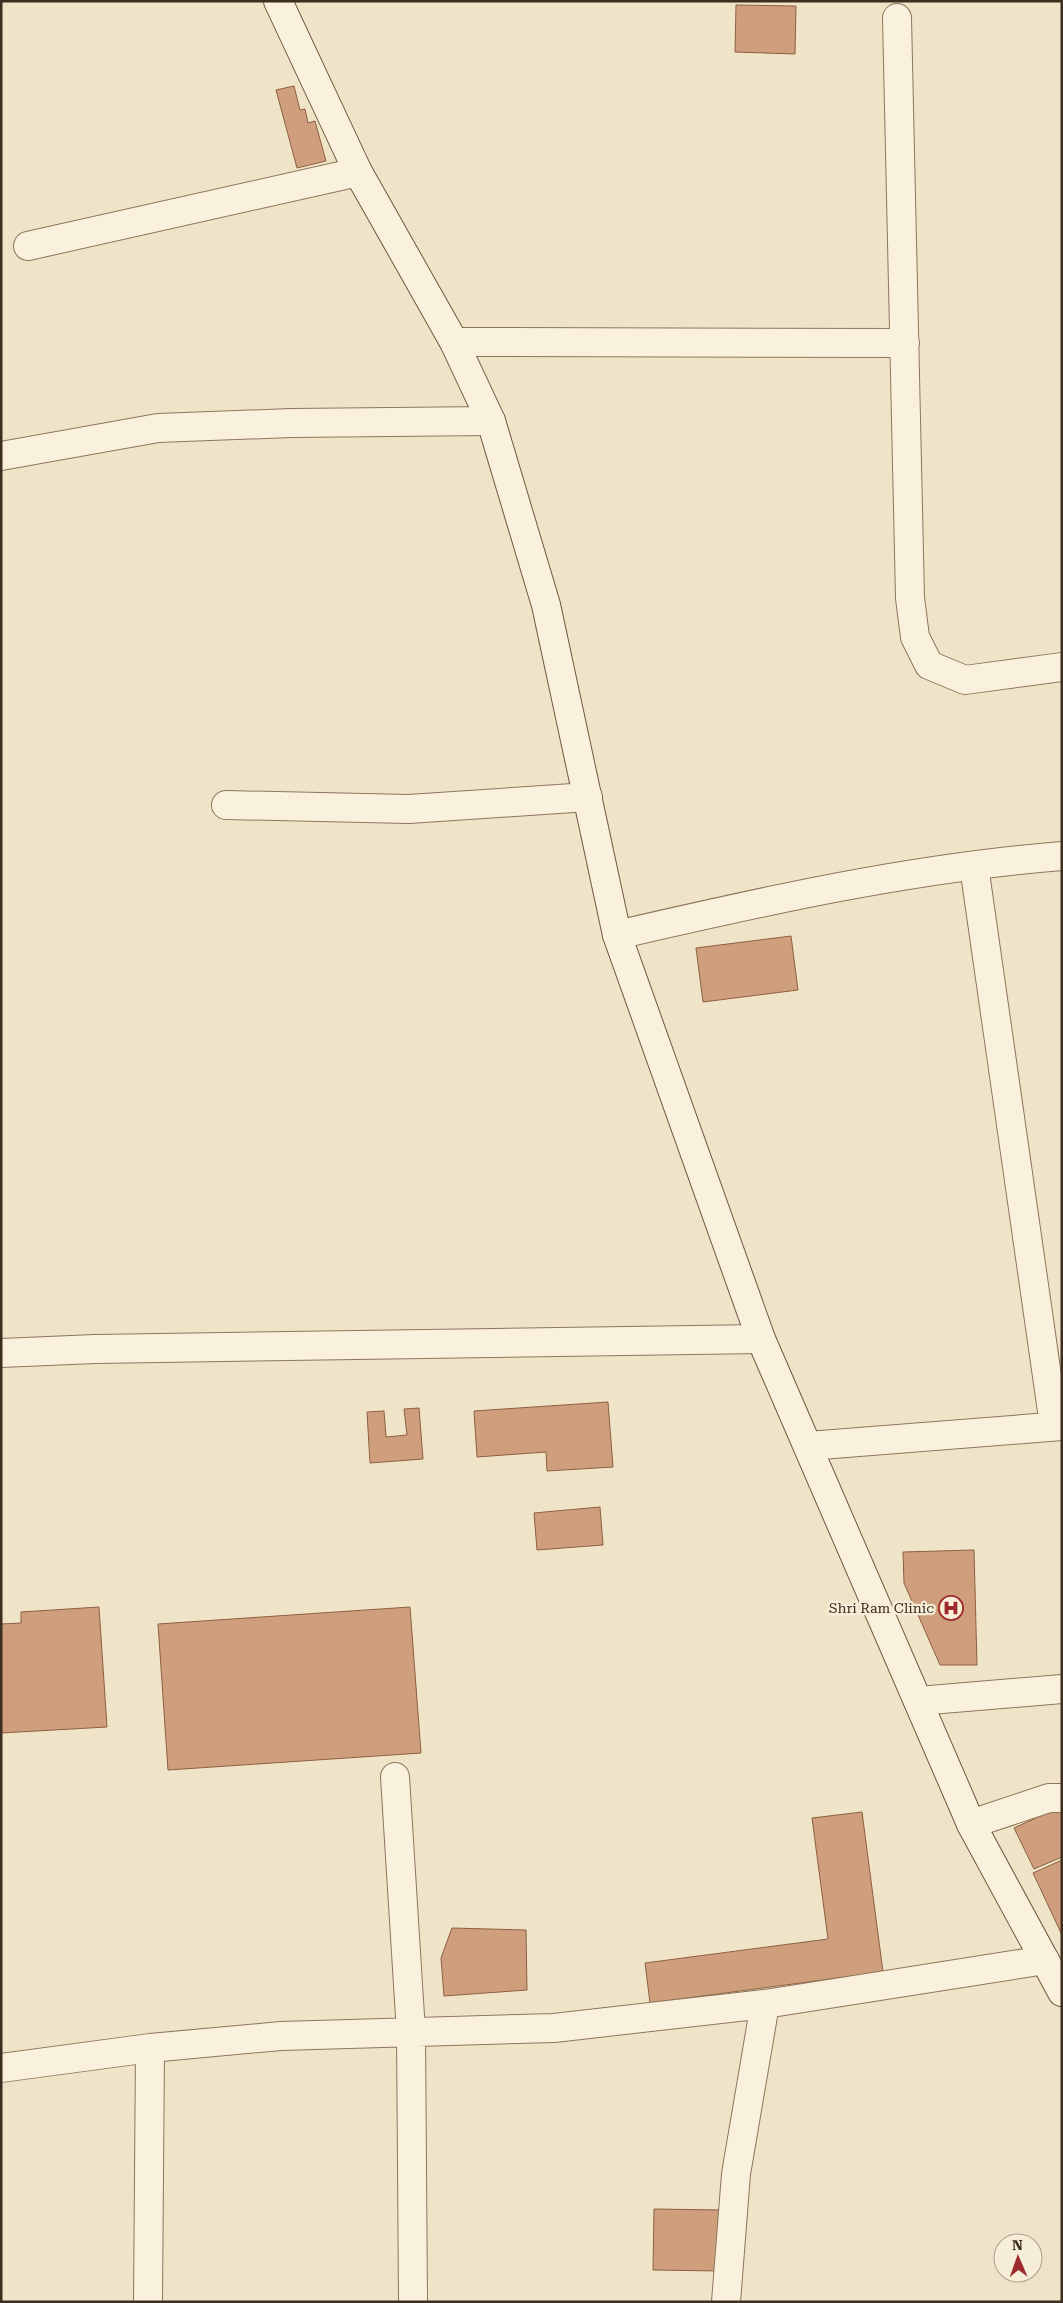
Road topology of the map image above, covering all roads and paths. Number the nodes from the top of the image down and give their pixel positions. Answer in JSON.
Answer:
{"nodes":[{"id":1,"x":278,"y":1,"type":"edge"},
{"id":2,"x":897,"y":18,"type":"dead end"},
{"id":3,"x":358,"y":172,"type":"junction"},
{"id":4,"x":28,"y":246,"type":"dead end"},
{"id":5,"x":454,"y":342,"type":"junction"},
{"id":6,"x":905,"y":343,"type":"junction"},
{"id":7,"x":491,"y":421,"type":"junction"},
{"id":8,"x":1,"y":456,"type":"edge"},
{"id":9,"x":1062,"y":667,"type":"edge"},
{"id":10,"x":588,"y":797,"type":"junction"},
{"id":11,"x":226,"y":805,"type":"dead end"},
{"id":12,"x":1062,"y":856,"type":"edge"},
{"id":13,"x":974,"y":866,"type":"junction"},
{"id":14,"x":618,"y":935,"type":"junction"},
{"id":15,"x":761,"y":1339,"type":"junction"},
{"id":16,"x":1,"y":1353,"type":"edge"},
{"id":17,"x":1058,"y":1426,"type":"edge"},
{"id":18,"x":808,"y":1446,"type":"junction"},
{"id":19,"x":1062,"y":1690,"type":"edge"},
{"id":20,"x":918,"y":1701,"type":"junction"},
{"id":21,"x":395,"y":1777,"type":"dead end"},
{"id":22,"x":1062,"y":1798,"type":"edge"},
{"id":23,"x":971,"y":1824,"type":"junction"},
{"id":24,"x":1045,"y":1960,"type":"junction"},
{"id":25,"x":1062,"y":1992,"type":"edge"},
{"id":26,"x":765,"y":2004,"type":"junction"},
{"id":27,"x":411,"y":2032,"type":"junction"},
{"id":28,"x":150,"y":2048,"type":"junction"},
{"id":29,"x":1,"y":2068,"type":"edge"},
{"id":30,"x":148,"y":2302,"type":"edge"},
{"id":31,"x":413,"y":2302,"type":"edge"},
{"id":32,"x":726,"y":2302,"type":"edge"}],
"edges":[{"from":1,"to":3,"type":"street"},
{"from":2,"to":6,"type":"street"},
{"from":3,"to":4,"type":"street"},
{"from":3,"to":5,"type":"street"},
{"from":5,"to":6,"type":"street"},
{"from":5,"to":7,"type":"street"},
{"from":6,"to":9,"type":"street"},
{"from":7,"to":8,"type":"street"},
{"from":7,"to":10,"type":"street"},
{"from":10,"to":11,"type":"street"},
{"from":10,"to":14,"type":"street"},
{"from":12,"to":13,"type":"street"},
{"from":13,"to":14,"type":"street"},
{"from":13,"to":17,"type":"street"},
{"from":14,"to":15,"type":"street"},
{"from":15,"to":16,"type":"street"},
{"from":15,"to":18,"type":"street"},
{"from":17,"to":18,"type":"street"},
{"from":18,"to":20,"type":"street"},
{"from":19,"to":20,"type":"street"},
{"from":20,"to":23,"type":"street"},
{"from":21,"to":27,"type":"street"},
{"from":22,"to":23,"type":"street"},
{"from":23,"to":24,"type":"street"},
{"from":24,"to":25,"type":"street"},
{"from":24,"to":26,"type":"street"},
{"from":26,"to":27,"type":"street"},
{"from":26,"to":32,"type":"street"},
{"from":27,"to":28,"type":"street"},
{"from":27,"to":31,"type":"street"},
{"from":28,"to":29,"type":"street"},
{"from":28,"to":30,"type":"street"}]}
